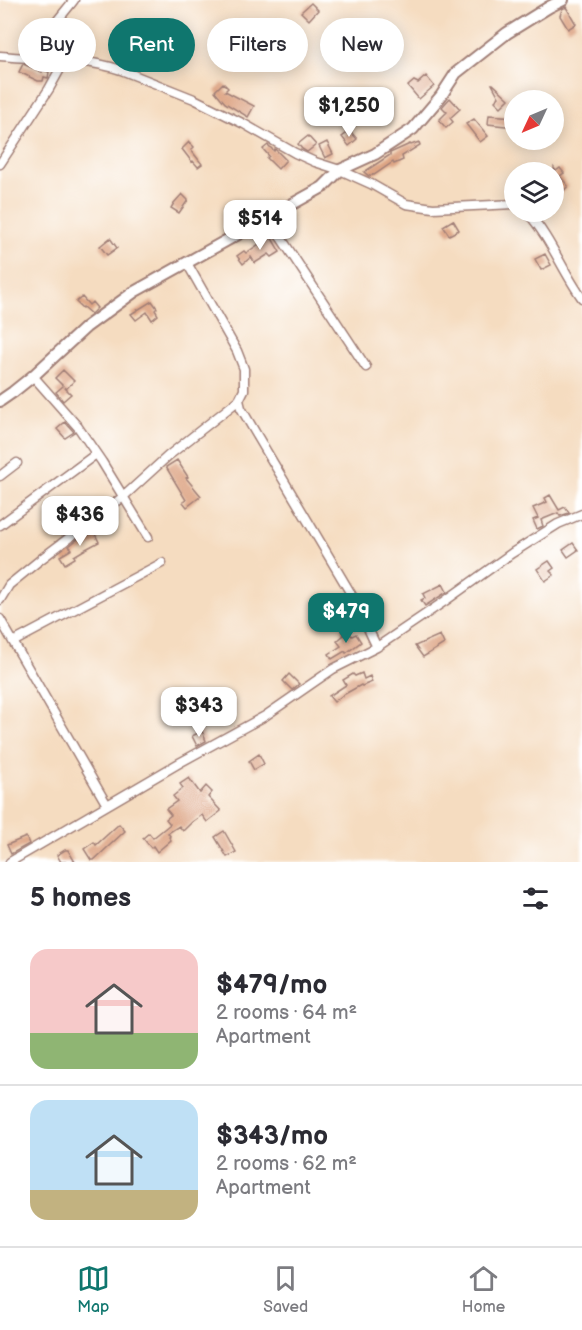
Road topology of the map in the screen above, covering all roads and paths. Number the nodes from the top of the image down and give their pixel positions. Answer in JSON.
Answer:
{"nodes":[{"id":1,"x":74,"y":0,"type":"edge"},
{"id":2,"x":563,"y":0,"type":"edge"},
{"id":3,"x":59,"y":18,"type":"edge"},
{"id":4,"x":0,"y":56,"type":"edge"},
{"id":5,"x":18,"y":57,"type":"edge"},
{"id":6,"x":96,"y":64,"type":"edge"},
{"id":7,"x":58,"y":72,"type":"edge"},
{"id":8,"x":0,"y":164,"type":"edge"},
{"id":9,"x":340,"y":170,"type":"junction"},
{"id":10,"x":504,"y":204,"type":"edge"},
{"id":11,"x":268,"y":218,"type":"junction"},
{"id":12,"x":536,"y":222,"type":"edge"},
{"id":13,"x":186,"y":263,"type":"junction"},
{"id":14,"x":582,"y":298,"type":"edge"},
{"id":15,"x":366,"y":367,"type":"dead end"},
{"id":16,"x":33,"y":376,"type":"junction"},
{"id":17,"x":239,"y":399,"type":"junction"},
{"id":18,"x":0,"y":401,"type":"edge"},
{"id":19,"x":96,"y":454,"type":"junction"},
{"id":20,"x":17,"y":463,"type":"dead end"},
{"id":21,"x":0,"y":476,"type":"edge"},
{"id":22,"x":123,"y":497,"type":"junction"},
{"id":23,"x":582,"y":514,"type":"edge"},
{"id":24,"x":0,"y":525,"type":"edge"},
{"id":25,"x":148,"y":537,"type":"dead end"},
{"id":26,"x":162,"y":563,"type":"dead end"},
{"id":27,"x":0,"y":600,"type":"edge"},
{"id":28,"x":0,"y":621,"type":"edge"},
{"id":29,"x":14,"y":642,"type":"junction"},
{"id":30,"x":377,"y":647,"type":"junction"},
{"id":31,"x":107,"y":805,"type":"junction"},
{"id":32,"x":10,"y":862,"type":"edge"}],
"edges":[{"from":1,"to":3,"type":"street"},
{"from":2,"to":9,"type":"street"},
{"from":4,"to":5,"type":"street"},
{"from":6,"to":9,"type":"street"},
{"from":7,"to":8,"type":"street"},
{"from":9,"to":10,"type":"street"},
{"from":9,"to":11,"type":"street"},
{"from":11,"to":13,"type":"street"},
{"from":11,"to":15,"type":"street"},
{"from":12,"to":14,"type":"street"},
{"from":13,"to":16,"type":"street"},
{"from":13,"to":17,"type":"street"},
{"from":16,"to":18,"type":"street"},
{"from":16,"to":19,"type":"street"},
{"from":17,"to":22,"type":"street"},
{"from":17,"to":30,"type":"street"},
{"from":19,"to":22,"type":"street"},
{"from":19,"to":24,"type":"street"},
{"from":20,"to":21,"type":"street"},
{"from":22,"to":25,"type":"street"},
{"from":22,"to":27,"type":"street"},
{"from":23,"to":30,"type":"street"},
{"from":26,"to":29,"type":"street"},
{"from":28,"to":29,"type":"street"},
{"from":29,"to":31,"type":"street"},
{"from":30,"to":31,"type":"street"},
{"from":31,"to":32,"type":"street"}]}
